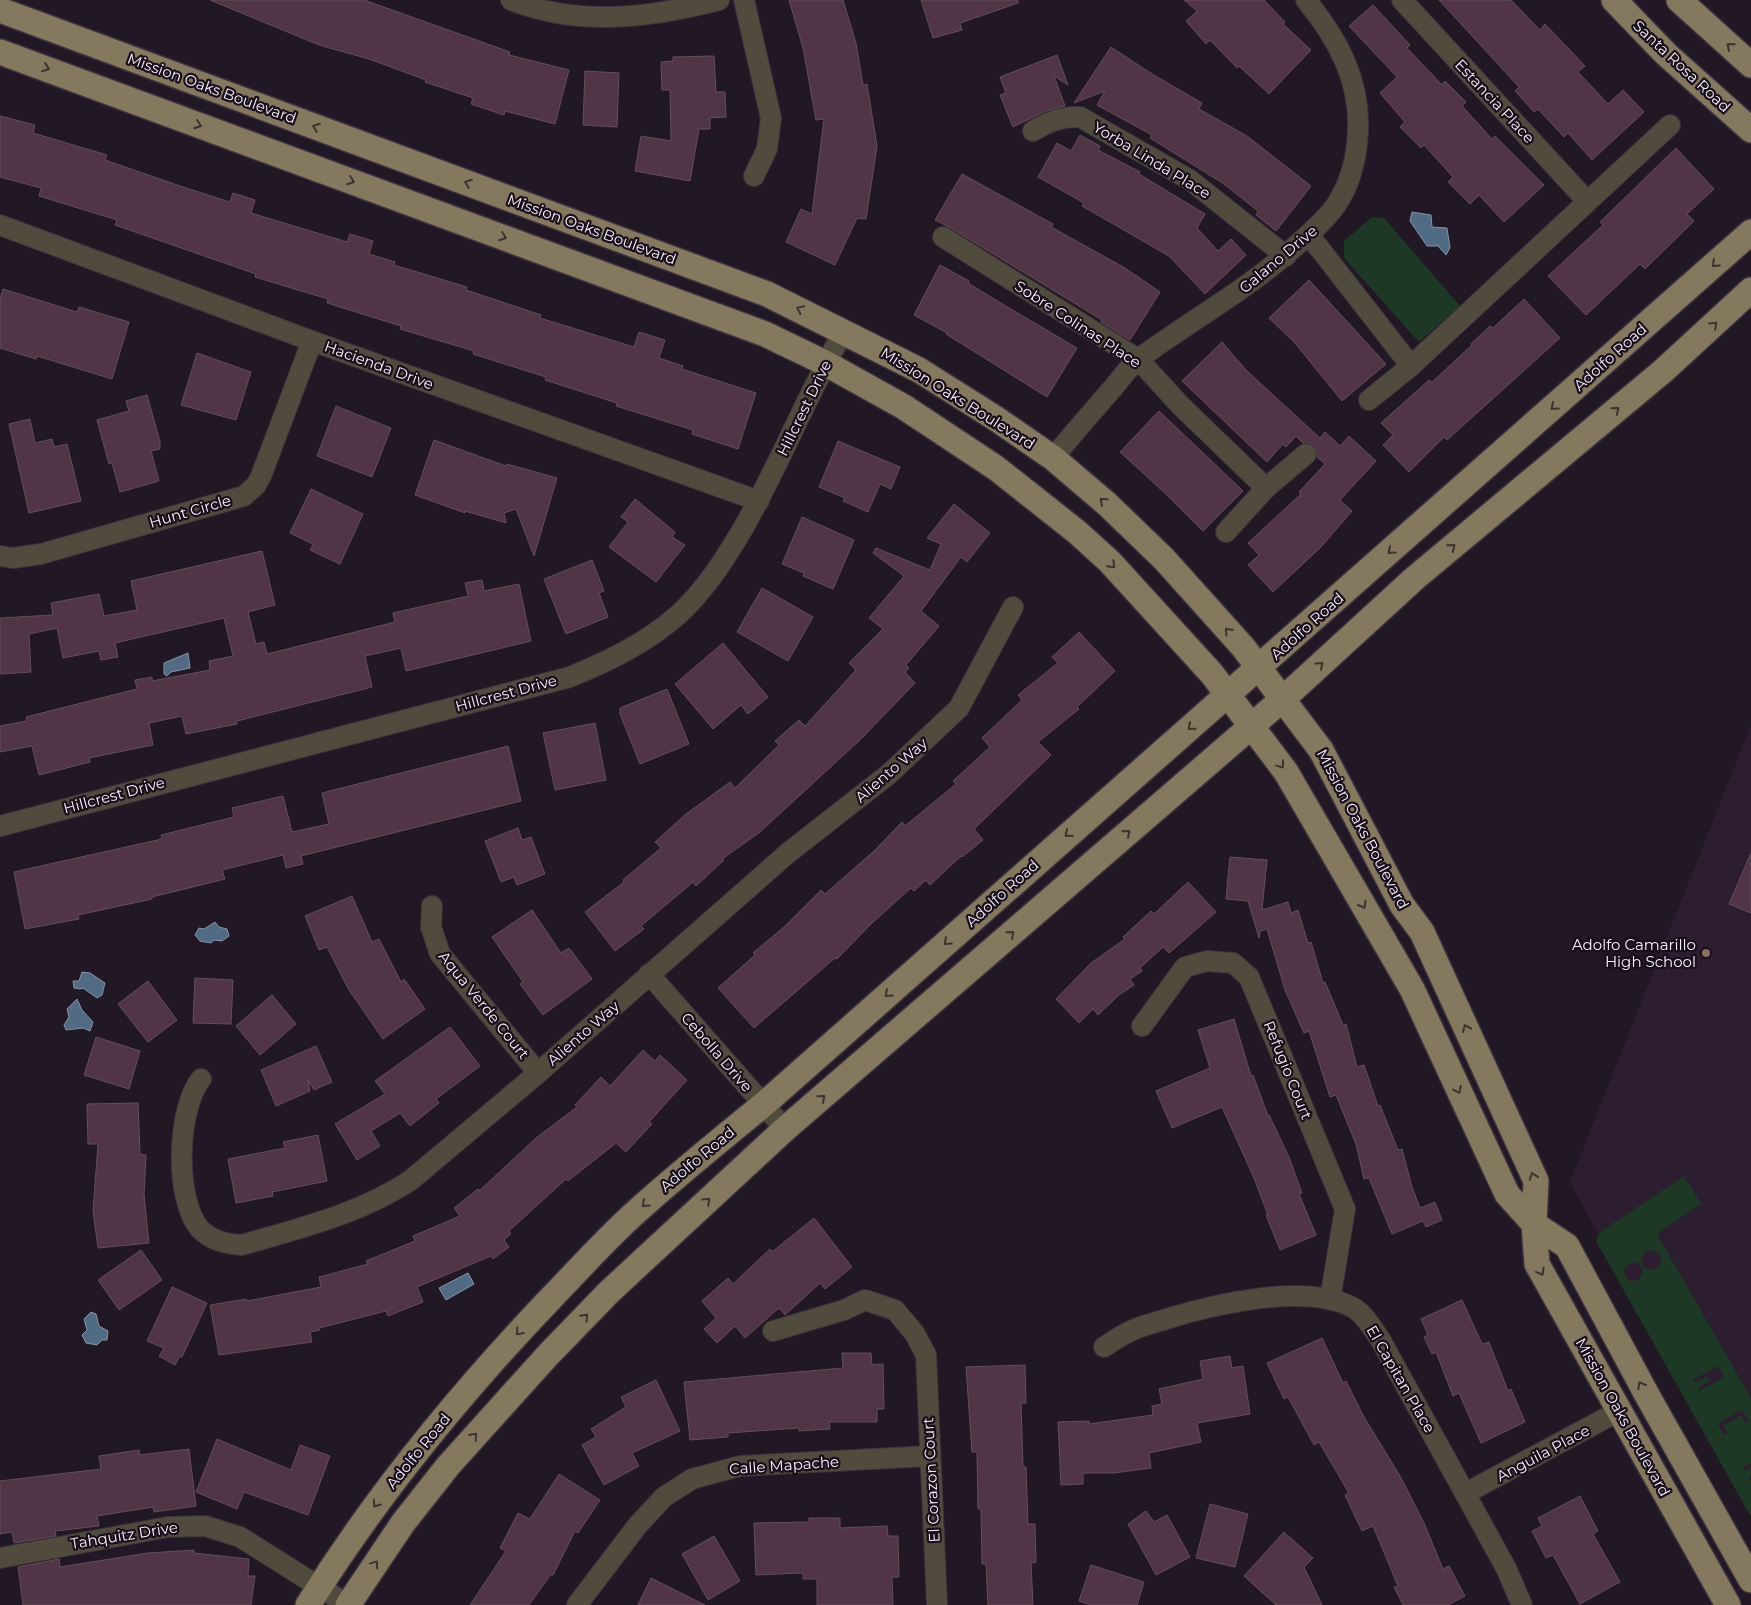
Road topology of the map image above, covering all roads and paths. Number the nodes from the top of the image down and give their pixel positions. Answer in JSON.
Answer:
{"nodes":[{"id":1,"x":511,"y":0,"type":"edge"},
{"id":2,"x":718,"y":0,"type":"edge"},
{"id":3,"x":744,"y":0,"type":"edge"},
{"id":4,"x":1402,"y":0,"type":"edge"},
{"id":5,"x":1614,"y":0,"type":"edge"},
{"id":6,"x":1679,"y":0,"type":"edge"},
{"id":7,"x":1316,"y":4,"type":"edge"},
{"id":8,"x":0,"y":10,"type":"edge"},
{"id":9,"x":0,"y":52,"type":"edge"},
{"id":10,"x":1751,"y":65,"type":"edge"},
{"id":11,"x":1670,"y":125,"type":"dead end"},
{"id":12,"x":1751,"y":130,"type":"edge"},
{"id":13,"x":1033,"y":131,"type":"dead end"},
{"id":14,"x":754,"y":176,"type":"dead end"},
{"id":15,"x":1587,"y":201,"type":"junction"},
{"id":16,"x":0,"y":225,"type":"edge"},
{"id":17,"x":1751,"y":232,"type":"edge"},
{"id":18,"x":1309,"y":235,"type":"junction"},
{"id":19,"x":943,"y":237,"type":"dead end"},
{"id":20,"x":1286,"y":256,"type":"junction"},
{"id":21,"x":1751,"y":290,"type":"edge"},
{"id":22,"x":844,"y":331,"type":"junction"},
{"id":23,"x":312,"y":341,"type":"junction"},
{"id":24,"x":1138,"y":360,"type":"junction"},
{"id":25,"x":825,"y":363,"type":"junction"},
{"id":26,"x":1411,"y":366,"type":"junction"},
{"id":27,"x":1369,"y":400,"type":"dead end"},
{"id":28,"x":1306,"y":454,"type":"dead end"},
{"id":29,"x":1052,"y":458,"type":"junction"},
{"id":30,"x":1266,"y":488,"type":"junction"},
{"id":31,"x":759,"y":501,"type":"junction"},
{"id":32,"x":1226,"y":532,"type":"dead end"},
{"id":33,"x":0,"y":556,"type":"edge"},
{"id":34,"x":1013,"y":607,"type":"dead end"},
{"id":35,"x":1260,"y":668,"type":"junction"},
{"id":36,"x":1228,"y":696,"type":"junction"},
{"id":37,"x":1284,"y":698,"type":"junction"},
{"id":38,"x":1252,"y":725,"type":"junction"},
{"id":39,"x":0,"y":826,"type":"edge"},
{"id":40,"x":432,"y":906,"type":"dead end"},
{"id":41,"x":649,"y":974,"type":"junction"},
{"id":42,"x":1142,"y":1026,"type":"dead end"},
{"id":43,"x":538,"y":1072,"type":"junction"},
{"id":44,"x":201,"y":1079,"type":"dead end"},
{"id":45,"x":763,"y":1105,"type":"junction"},
{"id":46,"x":785,"y":1130,"type":"junction"},
{"id":47,"x":1534,"y":1224,"type":"junction"},
{"id":48,"x":1330,"y":1300,"type":"junction"},
{"id":49,"x":773,"y":1331,"type":"dead end"},
{"id":50,"x":1104,"y":1347,"type":"dead end"},
{"id":51,"x":1600,"y":1379,"type":"junction"},
{"id":52,"x":1619,"y":1411,"type":"junction"},
{"id":53,"x":930,"y":1456,"type":"junction"},
{"id":54,"x":1466,"y":1493,"type":"junction"},
{"id":55,"x":0,"y":1558,"type":"edge"},
{"id":56,"x":1751,"y":1580,"type":"edge"},
{"id":57,"x":314,"y":1596,"type":"edge"},
{"id":58,"x":348,"y":1605,"type":"edge"},
{"id":59,"x":577,"y":1605,"type":"edge"},
{"id":60,"x":937,"y":1605,"type":"edge"},
{"id":61,"x":1522,"y":1605,"type":"edge"},
{"id":62,"x":1728,"y":1605,"type":"edge"},
{"id":63,"x":1746,"y":1605,"type":"edge"}],
"edges":[{"from":1,"to":2,"type":"street"},
{"from":3,"to":14,"type":"street"},
{"from":4,"to":15,"type":"street","name":"Estancia Place"},
{"from":5,"to":12,"type":"main road","name":"Santa Rosa Road"},
{"from":10,"to":6,"type":"main road","one_way":true},
{"from":7,"to":18,"type":"street","name":"Galano Drive"},
{"from":22,"to":8,"type":"main road","name":"Mission Oaks Boulevard","one_way":true},
{"from":9,"to":25,"type":"main road","name":"Mission Oaks Boulevard","one_way":true},
{"from":11,"to":15,"type":"street"},
{"from":13,"to":20,"type":"street","name":"Yorba Linda Place"},
{"from":15,"to":26,"type":"street"},
{"from":16,"to":23,"type":"street","name":"Hacienda Drive"},
{"from":17,"to":35,"type":"main road","name":"Adolfo Road","one_way":true},
{"from":18,"to":20,"type":"street","name":"Galano Drive"},
{"from":18,"to":26,"type":"street"},
{"from":19,"to":24,"type":"street","name":"Sobre Colinas Place"},
{"from":20,"to":24,"type":"street","name":"Galano Drive"},
{"from":37,"to":21,"type":"main road","one_way":true},
{"from":22,"to":25,"type":"street","name":"Hillcrest Drive"},
{"from":22,"to":29,"type":"main road","name":"Mission Oaks Boulevard"},
{"from":23,"to":31,"type":"street","name":"Hacienda Drive"},
{"from":23,"to":33,"type":"street","name":"Hunt Circle"},
{"from":24,"to":29,"type":"street","name":"Galano Drive"},
{"from":24,"to":30,"type":"street","name":"Sobre Colinas Place"},
{"from":25,"to":31,"type":"street","name":"Hillcrest Drive"},
{"from":25,"to":36,"type":"main road","name":"Mission Oaks Boulevard","one_way":true},
{"from":26,"to":27,"type":"street"},
{"from":28,"to":30,"type":"street"},
{"from":35,"to":29,"type":"main road","name":"Mission Oaks Boulevard","one_way":true},
{"from":30,"to":32,"type":"street"},
{"from":31,"to":39,"type":"street","name":"Hillcrest Drive"},
{"from":34,"to":41,"type":"street","name":"Aliento Way"},
{"from":35,"to":36,"type":"main road","name":"Adolfo Road"},
{"from":35,"to":37,"type":"main road","name":"Mission Oaks Boulevard"},
{"from":36,"to":38,"type":"main road","name":"Mission Oaks Boulevard"},
{"from":36,"to":45,"type":"main road","name":"Adolfo Road","one_way":true},
{"from":37,"to":38,"type":"main road"},
{"from":47,"to":37,"type":"main road","name":"Mission Oaks Boulevard","one_way":true},
{"from":46,"to":38,"type":"main road","one_way":true},
{"from":38,"to":47,"type":"main road","name":"Mission Oaks Boulevard","one_way":true},
{"from":40,"to":43,"type":"street","name":"Aqua Verde Court"},
{"from":41,"to":43,"type":"street","name":"Aliento Way"},
{"from":41,"to":45,"type":"street","name":"Cebolla Drive"},
{"from":42,"to":48,"type":"street","name":"Refugio Court"},
{"from":43,"to":44,"type":"street","name":"Aliento Way"},
{"from":45,"to":46,"type":"street","name":"Cebolla Drive"},
{"from":45,"to":57,"type":"main road","name":"Adolfo Road","one_way":true},
{"from":58,"to":46,"type":"main road","one_way":true},
{"from":47,"to":51,"type":"main road","name":"Mission Oaks Boulevard","one_way":true},
{"from":56,"to":47,"type":"main road","name":"Mission Oaks Boulevard","one_way":true},
{"from":48,"to":50,"type":"street","name":"El Capitan Place"},
{"from":48,"to":54,"type":"street","name":"El Capitan Place"},
{"from":49,"to":53,"type":"street","name":"El Corazon Court"},
{"from":51,"to":52,"type":"main road","name":"Mission Oaks Boulevard"},
{"from":51,"to":63,"type":"main road"},
{"from":52,"to":54,"type":"street","name":"Anguila Place"},
{"from":52,"to":62,"type":"main road","name":"Mission Oaks Boulevard"},
{"from":53,"to":59,"type":"street","name":"Calle Mapache"},
{"from":53,"to":60,"type":"street","name":"El Corazon Court"},
{"from":54,"to":61,"type":"street","name":"El Capitan Place"},
{"from":55,"to":57,"type":"street","name":"Tahquitz Drive"},
{"from":57,"to":58,"type":"street","name":"Tahquitz Drive"}]}
